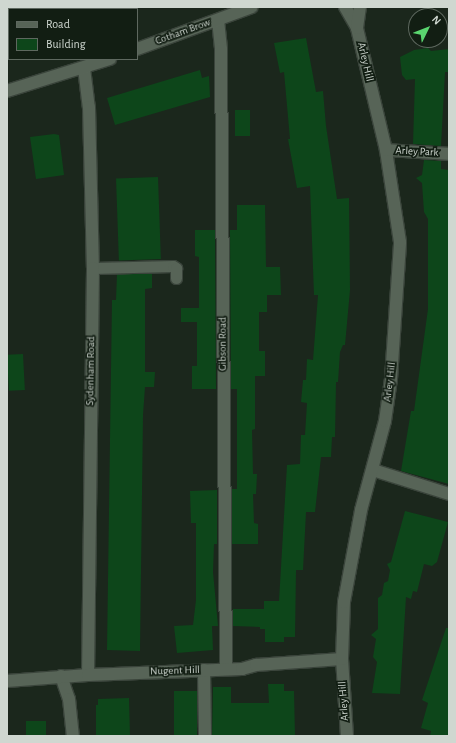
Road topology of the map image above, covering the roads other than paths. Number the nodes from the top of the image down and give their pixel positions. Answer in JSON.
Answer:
{"nodes":[{"id":1,"x":252,"y":7,"type":"edge"},
{"id":2,"x":345,"y":7,"type":"edge"},
{"id":3,"x":360,"y":7,"type":"edge"},
{"id":4,"x":218,"y":20,"type":"junction"},
{"id":5,"x":357,"y":28,"type":"junction"},
{"id":6,"x":138,"y":49,"type":"edge"},
{"id":7,"x":107,"y":60,"type":"edge"},
{"id":8,"x":84,"y":68,"type":"junction"},
{"id":9,"x":7,"y":91,"type":"edge"},
{"id":10,"x":386,"y":150,"type":"junction"},
{"id":11,"x":449,"y":154,"type":"edge"},
{"id":12,"x":93,"y":268,"type":"junction"},
{"id":13,"x":176,"y":278,"type":"dead end"},
{"id":14,"x":373,"y":470,"type":"junction"},
{"id":15,"x":449,"y":494,"type":"edge"},
{"id":16,"x":342,"y":659,"type":"junction"},
{"id":17,"x":226,"y":669,"type":"junction"},
{"id":18,"x":204,"y":670,"type":"junction"},
{"id":19,"x":88,"y":675,"type":"junction"},
{"id":20,"x":61,"y":676,"type":"junction"},
{"id":21,"x":7,"y":681,"type":"edge"},
{"id":22,"x":73,"y":736,"type":"edge"},
{"id":23,"x":205,"y":736,"type":"edge"},
{"id":24,"x":347,"y":736,"type":"edge"}],
"edges":[{"from":1,"to":4,"type":"street","name":"Cotham Brow"},
{"from":2,"to":5,"type":"street","name":"Arley Hill"},
{"from":3,"to":5,"type":"street","name":"Arley Hill"},
{"from":4,"to":6,"type":"street","name":"Cotham Brow"},
{"from":4,"to":17,"type":"street","name":"Gibson Road"},
{"from":5,"to":10,"type":"street","name":"Arley Hill"},
{"from":7,"to":8,"type":"street"},
{"from":8,"to":9,"type":"street"},
{"from":8,"to":12,"type":"street","name":"Sydenham Road"},
{"from":10,"to":11,"type":"street","name":"Arley Park"},
{"from":10,"to":14,"type":"street","name":"Arley Hill"},
{"from":12,"to":13,"type":"lane"},
{"from":12,"to":19,"type":"street","name":"Sydenham Road"},
{"from":14,"to":15,"type":"street"},
{"from":14,"to":16,"type":"street","name":"Arley Hill"},
{"from":16,"to":17,"type":"street","name":"Nugent Hill"},
{"from":16,"to":24,"type":"street","name":"Arley Hill"},
{"from":17,"to":18,"type":"street","name":"Nugent Hill"},
{"from":18,"to":19,"type":"street","name":"Nugent Hill"},
{"from":18,"to":23,"type":"street"},
{"from":19,"to":20,"type":"street","name":"Nugent Hill"},
{"from":20,"to":21,"type":"street","name":"Nugent Hill"},
{"from":20,"to":22,"type":"street"}]}
